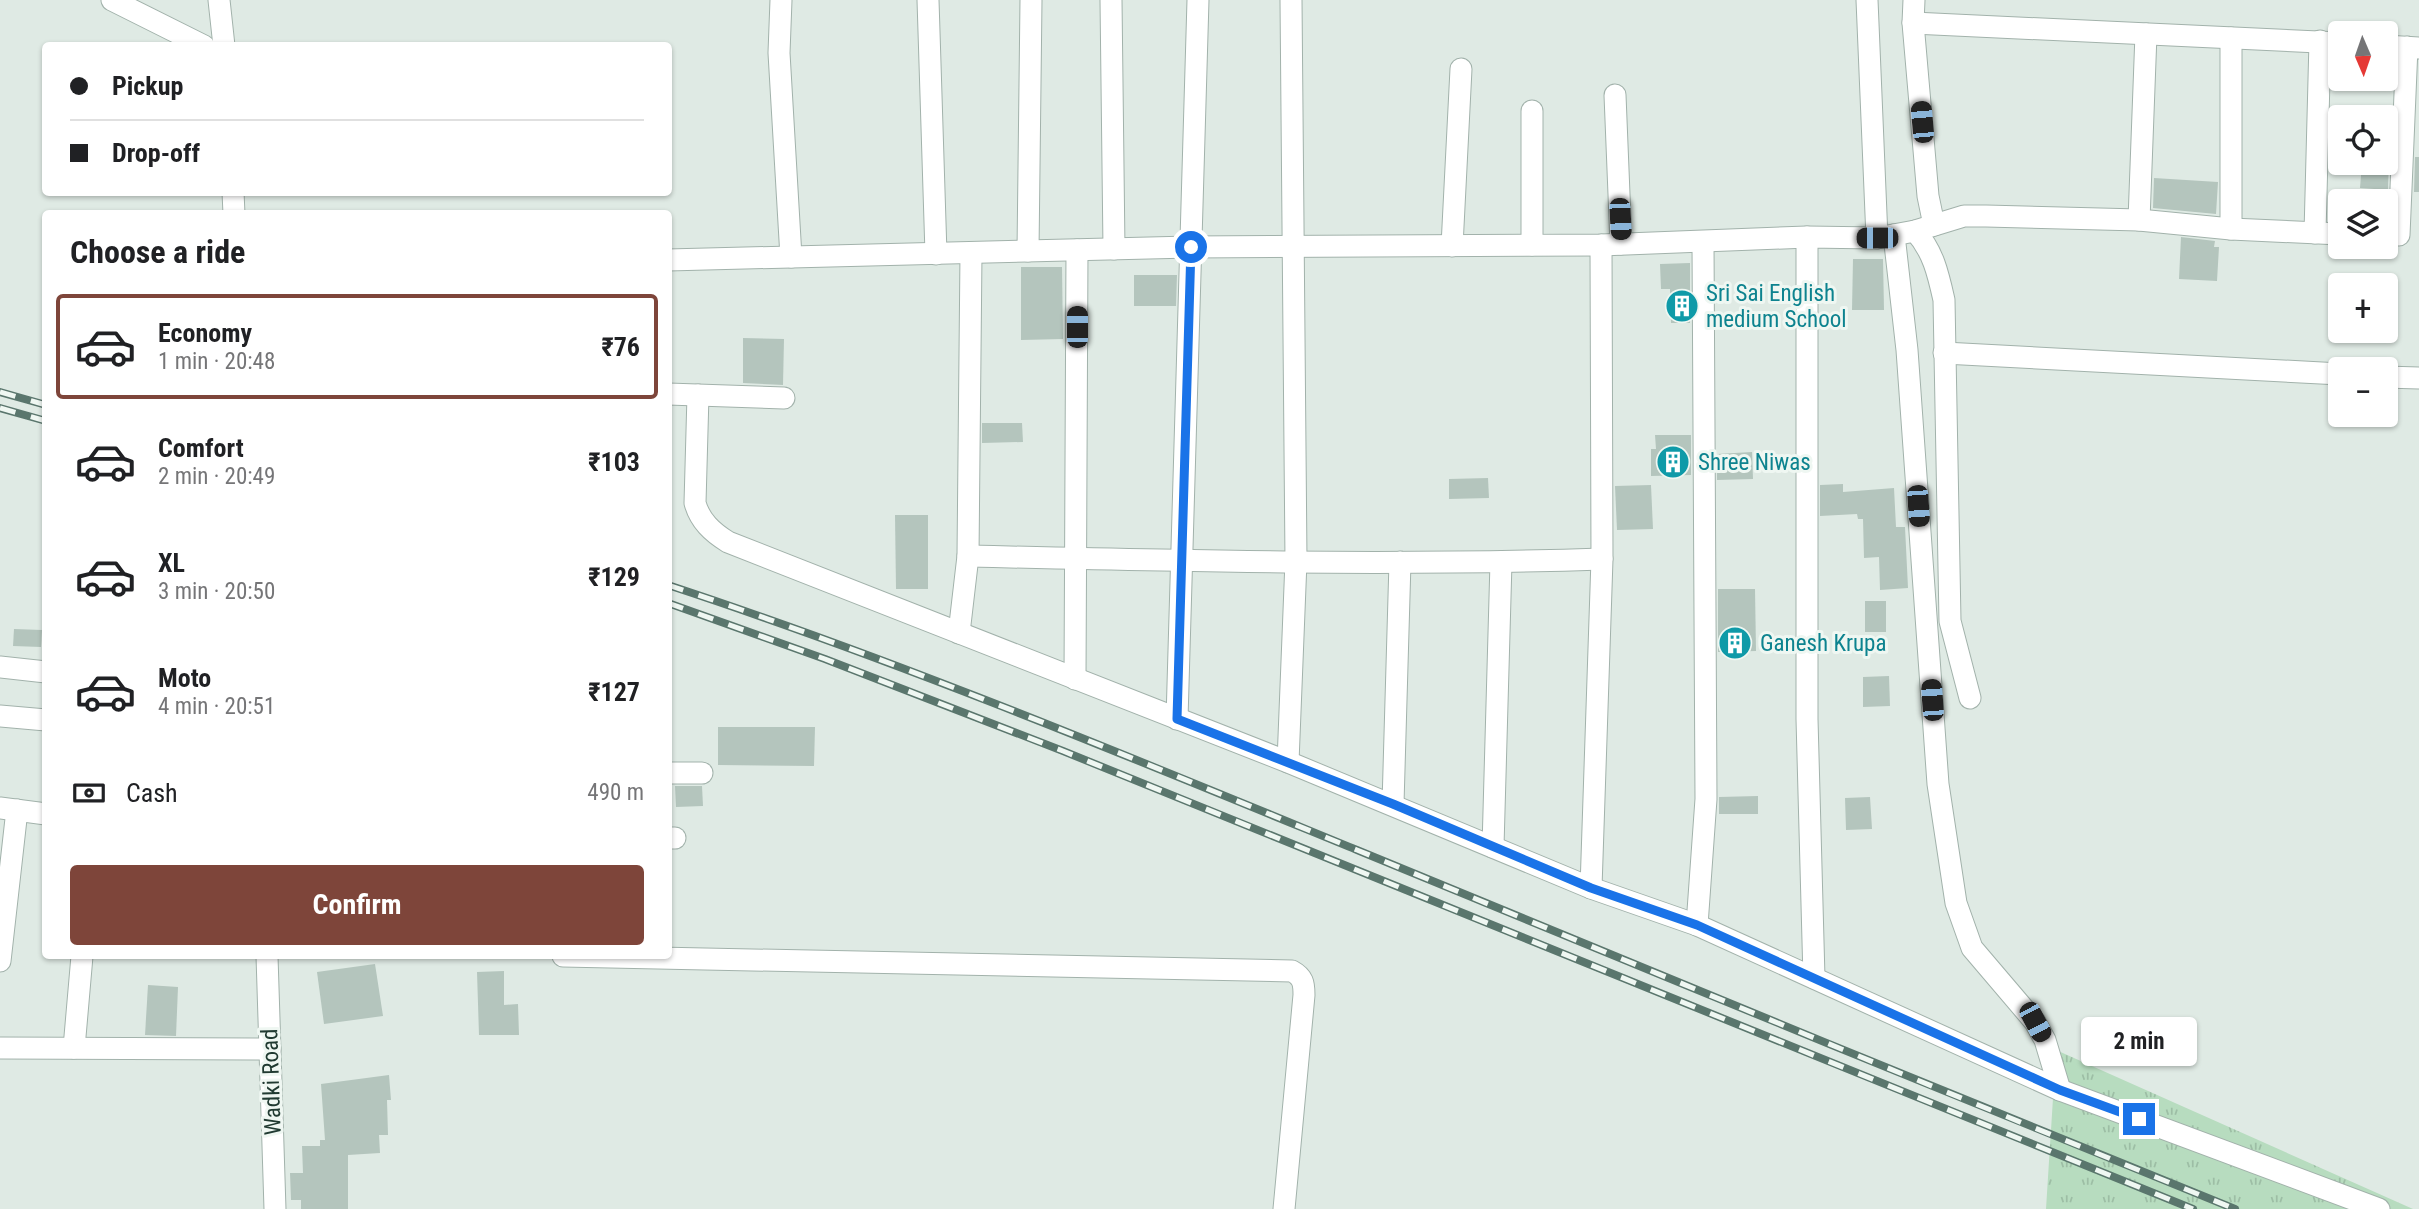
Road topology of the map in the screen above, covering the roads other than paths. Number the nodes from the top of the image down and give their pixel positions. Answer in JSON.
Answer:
{"nodes":[{"id":1,"x":112,"y":0,"type":"edge"},
{"id":2,"x":219,"y":0,"type":"edge"},
{"id":3,"x":780,"y":0,"type":"edge"},
{"id":4,"x":928,"y":0,"type":"edge"},
{"id":5,"x":1031,"y":0,"type":"edge"},
{"id":6,"x":1111,"y":0,"type":"edge"},
{"id":7,"x":1198,"y":0,"type":"edge"},
{"id":8,"x":1292,"y":0,"type":"edge"},
{"id":9,"x":1867,"y":0,"type":"edge"},
{"id":10,"x":1914,"y":0,"type":"edge"},
{"id":11,"x":1913,"y":23,"type":"junction"},
{"id":12,"x":2146,"y":34,"type":"junction"},
{"id":13,"x":2231,"y":38,"type":"junction"},
{"id":14,"x":196,"y":42,"type":"edge"},
{"id":15,"x":224,"y":42,"type":"edge"},
{"id":16,"x":2328,"y":42,"type":"edge"},
{"id":17,"x":2413,"y":47,"type":"edge"},
{"id":18,"x":2328,"y":67,"type":"edge"},
{"id":19,"x":1461,"y":69,"type":"dead end"},
{"id":20,"x":1615,"y":96,"type":"dead end"},
{"id":21,"x":1532,"y":111,"type":"dead end"},
{"id":22,"x":2138,"y":220,"type":"junction"},
{"id":23,"x":1924,"y":228,"type":"junction"},
{"id":24,"x":2231,"y":229,"type":"junction"},
{"id":25,"x":2315,"y":233,"type":"junction"},
{"id":26,"x":2328,"y":234,"type":"edge"},
{"id":27,"x":1885,"y":236,"type":"junction"},
{"id":28,"x":2401,"y":236,"type":"edge"},
{"id":29,"x":1807,"y":237,"type":"junction"},
{"id":30,"x":1703,"y":243,"type":"junction"},
{"id":31,"x":1611,"y":244,"type":"junction"},
{"id":32,"x":1532,"y":245,"type":"junction"},
{"id":33,"x":1452,"y":246,"type":"junction"},
{"id":34,"x":1191,"y":247,"type":"junction"},
{"id":35,"x":1292,"y":248,"type":"junction"},
{"id":36,"x":1114,"y":249,"type":"junction"},
{"id":37,"x":1077,"y":250,"type":"junction"},
{"id":38,"x":1028,"y":251,"type":"junction"},
{"id":39,"x":971,"y":253,"type":"junction"},
{"id":40,"x":936,"y":254,"type":"junction"},
{"id":41,"x":791,"y":257,"type":"junction"},
{"id":42,"x":672,"y":260,"type":"edge"},
{"id":43,"x":1944,"y":353,"type":"junction"},
{"id":44,"x":2328,"y":373,"type":"edge"},
{"id":45,"x":2398,"y":377,"type":"edge"},
{"id":46,"x":2419,"y":378,"type":"edge"},
{"id":47,"x":672,"y":394,"type":"edge"},
{"id":48,"x":698,"y":395,"type":"junction"},
{"id":49,"x":784,"y":398,"type":"dead end"},
{"id":50,"x":968,"y":556,"type":"junction"},
{"id":51,"x":1076,"y":559,"type":"junction"},
{"id":52,"x":1602,"y":559,"type":"junction"},
{"id":53,"x":1182,"y":561,"type":"junction"},
{"id":54,"x":1296,"y":561,"type":"junction"},
{"id":55,"x":1400,"y":562,"type":"junction"},
{"id":56,"x":1501,"y":562,"type":"junction"},
{"id":57,"x":959,"y":633,"type":"junction"},
{"id":58,"x":0,"y":667,"type":"edge"},
{"id":59,"x":42,"y":672,"type":"edge"},
{"id":60,"x":1075,"y":679,"type":"junction"},
{"id":61,"x":1970,"y":698,"type":"dead end"},
{"id":62,"x":0,"y":716,"type":"edge"},
{"id":63,"x":1177,"y":719,"type":"junction"},
{"id":64,"x":42,"y":720,"type":"edge"},
{"id":65,"x":1288,"y":762,"type":"junction"},
{"id":66,"x":672,"y":773,"type":"edge"},
{"id":67,"x":702,"y":773,"type":"dead end"},
{"id":68,"x":1393,"y":804,"type":"junction"},
{"id":69,"x":8,"y":809,"type":"edge"},
{"id":70,"x":42,"y":813,"type":"edge"},
{"id":71,"x":1493,"y":847,"type":"junction"},
{"id":72,"x":1591,"y":888,"type":"junction"},
{"id":73,"x":1697,"y":925,"type":"junction"},
{"id":74,"x":672,"y":958,"type":"edge"},
{"id":75,"x":82,"y":959,"type":"edge"},
{"id":76,"x":267,"y":959,"type":"edge"},
{"id":77,"x":0,"y":961,"type":"edge"},
{"id":78,"x":1814,"y":978,"type":"junction"},
{"id":79,"x":0,"y":1048,"type":"edge"},
{"id":80,"x":74,"y":1048,"type":"junction"},
{"id":81,"x":270,"y":1049,"type":"junction"},
{"id":82,"x":2060,"y":1090,"type":"junction"},
{"id":83,"x":275,"y":1209,"type":"edge"},
{"id":84,"x":1284,"y":1209,"type":"edge"},
{"id":85,"x":2379,"y":1209,"type":"edge"}],
"edges":[{"from":1,"to":14,"type":"street"},
{"from":2,"to":15,"type":"street"},
{"from":3,"to":41,"type":"street"},
{"from":4,"to":40,"type":"street"},
{"from":5,"to":38,"type":"street"},
{"from":6,"to":36,"type":"street"},
{"from":7,"to":34,"type":"street"},
{"from":8,"to":35,"type":"street"},
{"from":9,"to":27,"type":"street"},
{"from":10,"to":11,"type":"street"},
{"from":11,"to":12,"type":"street"},
{"from":11,"to":23,"type":"street"},
{"from":12,"to":13,"type":"street"},
{"from":12,"to":22,"type":"street"},
{"from":13,"to":16,"type":"street"},
{"from":13,"to":24,"type":"street"},
{"from":17,"to":28,"type":"street"},
{"from":18,"to":25,"type":"street"},
{"from":19,"to":33,"type":"street"},
{"from":20,"to":31,"type":"street"},
{"from":21,"to":32,"type":"street"},
{"from":22,"to":23,"type":"street"},
{"from":22,"to":24,"type":"street"},
{"from":23,"to":27,"type":"street"},
{"from":23,"to":43,"type":"street"},
{"from":24,"to":25,"type":"street"},
{"from":25,"to":26,"type":"street"},
{"from":27,"to":29,"type":"street"},
{"from":27,"to":82,"type":"street"},
{"from":29,"to":30,"type":"street"},
{"from":29,"to":78,"type":"street"},
{"from":30,"to":31,"type":"street"},
{"from":30,"to":73,"type":"street"},
{"from":31,"to":32,"type":"street"},
{"from":31,"to":52,"type":"street"},
{"from":32,"to":33,"type":"street"},
{"from":33,"to":35,"type":"street"},
{"from":34,"to":35,"type":"street"},
{"from":34,"to":36,"type":"street"},
{"from":34,"to":53,"type":"street"},
{"from":35,"to":54,"type":"street"},
{"from":36,"to":37,"type":"street"},
{"from":37,"to":38,"type":"street"},
{"from":37,"to":51,"type":"street"},
{"from":38,"to":39,"type":"street"},
{"from":39,"to":40,"type":"street"},
{"from":39,"to":50,"type":"street"},
{"from":40,"to":41,"type":"street"},
{"from":41,"to":42,"type":"street"},
{"from":43,"to":44,"type":"street"},
{"from":43,"to":61,"type":"street"},
{"from":45,"to":46,"type":"street"},
{"from":47,"to":48,"type":"street"},
{"from":48,"to":49,"type":"street"},
{"from":48,"to":57,"type":"street"},
{"from":50,"to":51,"type":"street"},
{"from":50,"to":57,"type":"street"},
{"from":51,"to":53,"type":"street"},
{"from":51,"to":60,"type":"street"},
{"from":52,"to":56,"type":"street"},
{"from":52,"to":72,"type":"street"},
{"from":53,"to":54,"type":"street"},
{"from":53,"to":63,"type":"street"},
{"from":54,"to":55,"type":"street"},
{"from":54,"to":65,"type":"street"},
{"from":55,"to":56,"type":"street"},
{"from":55,"to":68,"type":"street"},
{"from":56,"to":71,"type":"street"},
{"from":57,"to":60,"type":"street"},
{"from":58,"to":59,"type":"street"},
{"from":60,"to":63,"type":"street"},
{"from":62,"to":64,"type":"street"},
{"from":63,"to":65,"type":"street"},
{"from":65,"to":68,"type":"street"},
{"from":66,"to":67,"type":"street"},
{"from":68,"to":71,"type":"street"},
{"from":69,"to":70,"type":"street"},
{"from":69,"to":77,"type":"street"},
{"from":71,"to":72,"type":"street"},
{"from":72,"to":73,"type":"street"},
{"from":73,"to":78,"type":"street"},
{"from":74,"to":84,"type":"street"},
{"from":75,"to":80,"type":"street"},
{"from":76,"to":81,"type":"street","name":"Wadki Road"},
{"from":78,"to":82,"type":"street"},
{"from":79,"to":80,"type":"street"},
{"from":80,"to":81,"type":"street"},
{"from":81,"to":83,"type":"street","name":"Wadki Road"},
{"from":82,"to":85,"type":"street"}]}
